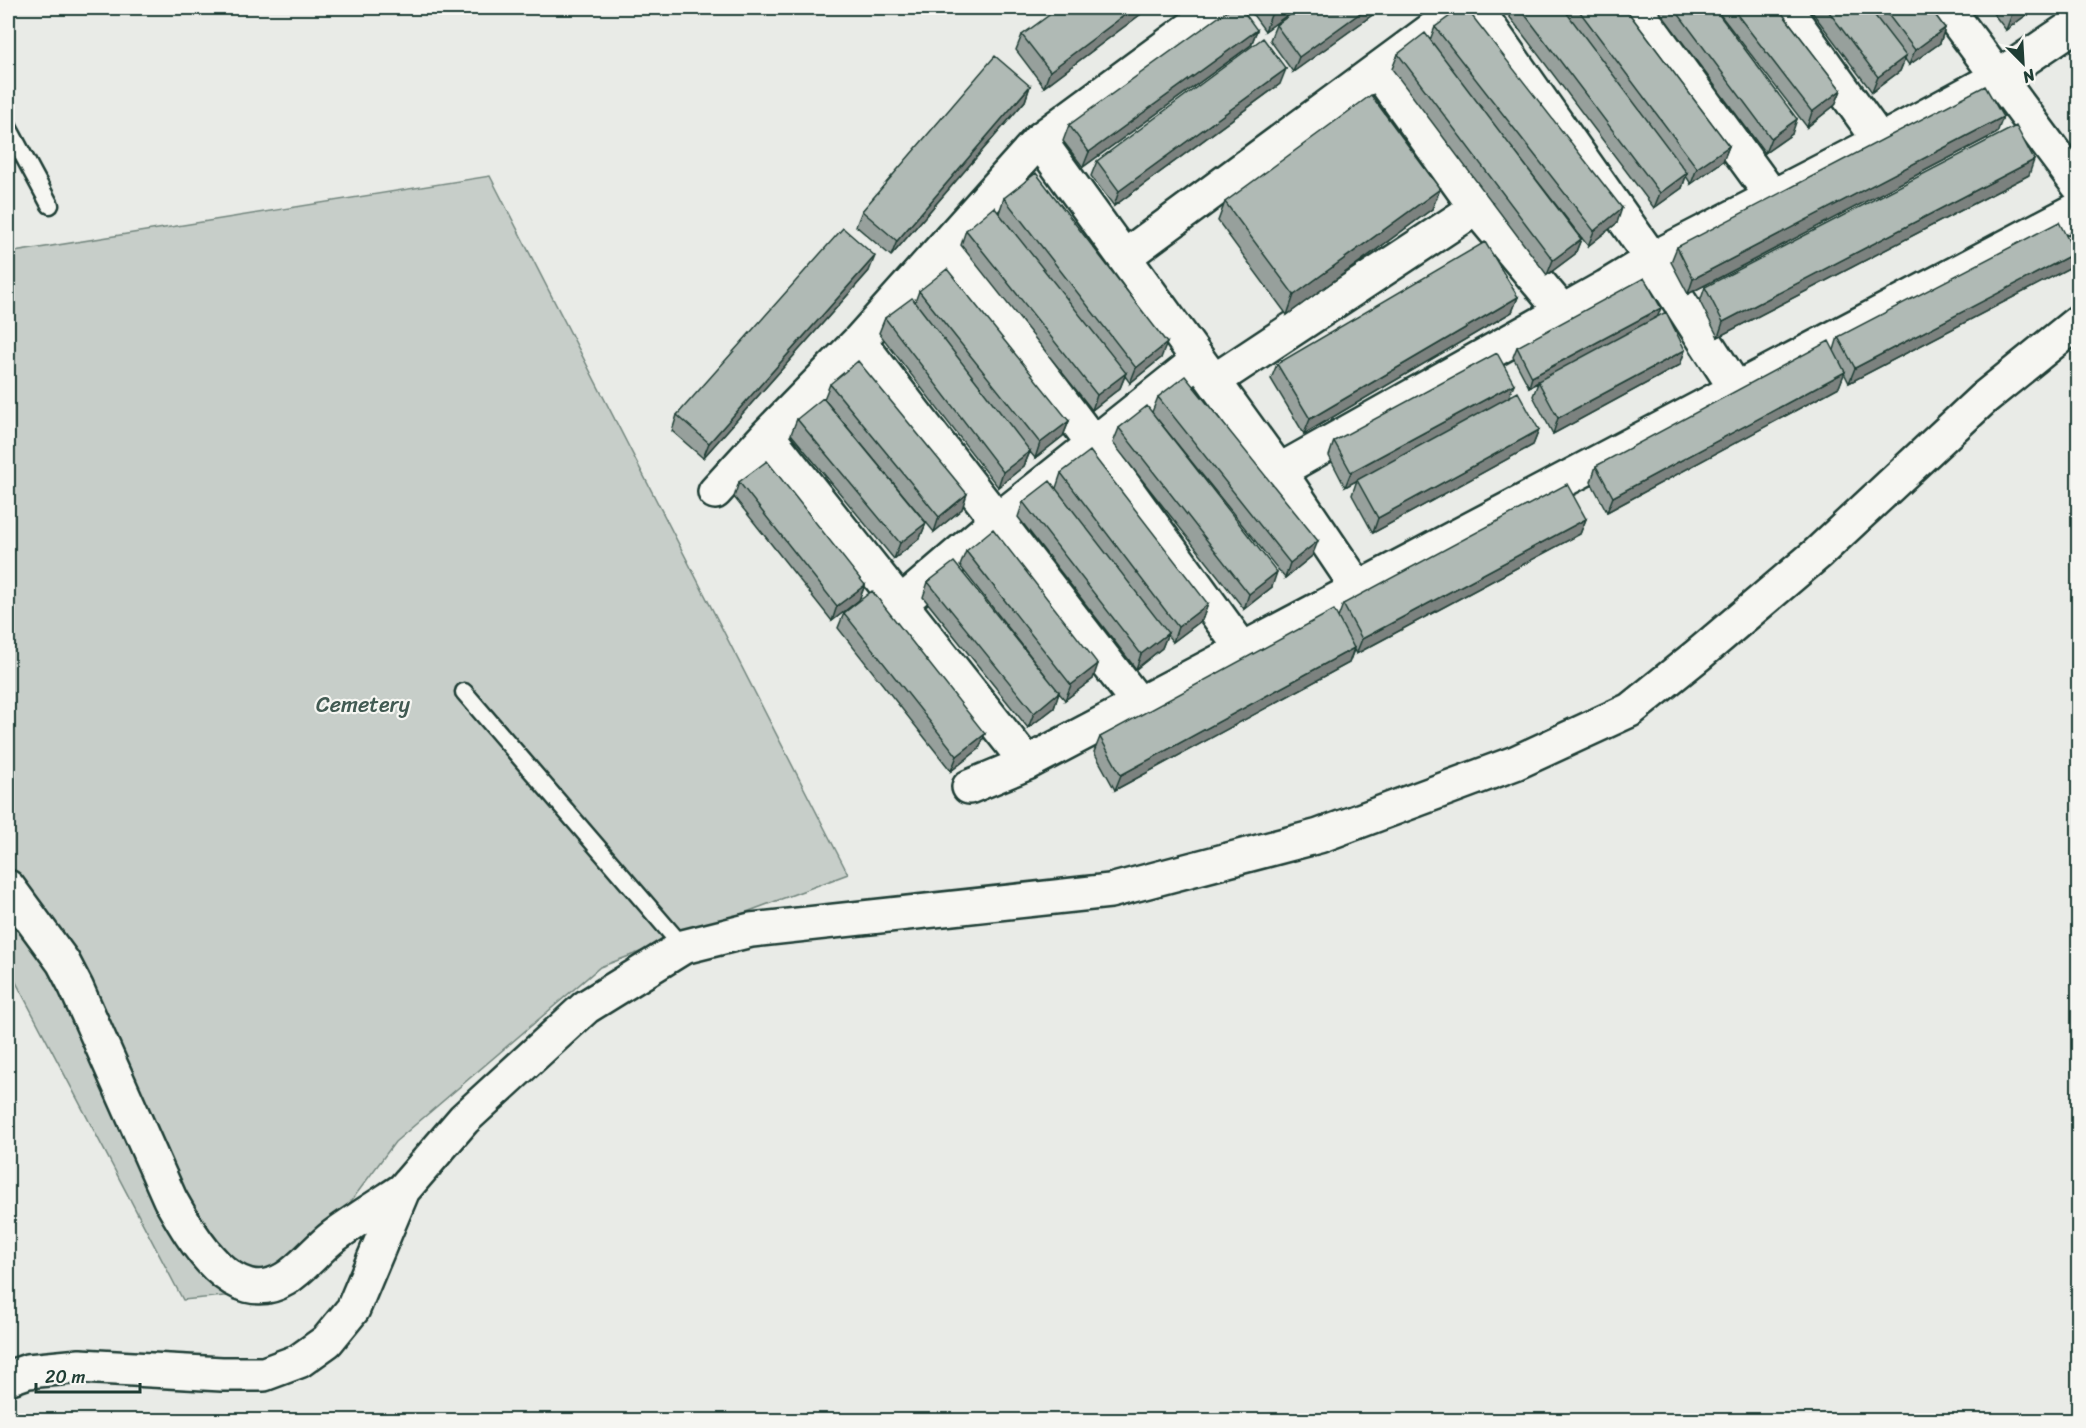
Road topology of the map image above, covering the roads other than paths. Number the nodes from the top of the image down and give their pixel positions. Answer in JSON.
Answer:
{"nodes":[{"id":1,"x":1218,"y":8,"type":"edge"},
{"id":2,"x":1461,"y":8,"type":"edge"},
{"id":3,"x":1476,"y":8,"type":"edge"},
{"id":4,"x":1635,"y":8,"type":"edge"},
{"id":5,"x":1785,"y":8,"type":"edge"},
{"id":6,"x":1947,"y":8,"type":"edge"},
{"id":7,"x":2079,"y":23,"type":"edge"},
{"id":8,"x":1377,"y":70,"type":"junction"},
{"id":9,"x":1998,"y":77,"type":"junction"},
{"id":10,"x":8,"y":127,"type":"edge"},
{"id":11,"x":1039,"y":140,"type":"junction"},
{"id":12,"x":1880,"y":141,"type":"junction"},
{"id":13,"x":2079,"y":185,"type":"edge"},
{"id":14,"x":1772,"y":196,"type":"junction"},
{"id":15,"x":50,"y":205,"type":"dead end"},
{"id":16,"x":1476,"y":208,"type":"junction"},
{"id":17,"x":2079,"y":209,"type":"edge"},
{"id":18,"x":945,"y":246,"type":"junction"},
{"id":19,"x":1124,"y":257,"type":"junction"},
{"id":20,"x":1652,"y":259,"type":"junction"},
{"id":21,"x":1562,"y":311,"type":"junction"},
{"id":22,"x":2079,"y":322,"type":"edge"},
{"id":23,"x":860,"y":341,"type":"junction"},
{"id":24,"x":1206,"y":371,"type":"junction"},
{"id":25,"x":1736,"y":389,"type":"junction"},
{"id":26,"x":767,"y":435,"type":"junction"},
{"id":27,"x":1093,"y":443,"type":"junction"},
{"id":28,"x":1279,"y":471,"type":"junction"},
{"id":29,"x":715,"y":492,"type":"dead end"},
{"id":30,"x":999,"y":519,"type":"junction"},
{"id":31,"x":1358,"y":588,"type":"junction"},
{"id":32,"x":901,"y":603,"type":"junction"},
{"id":33,"x":1243,"y":650,"type":"junction"},
{"id":34,"x":464,"y":693,"type":"dead end"},
{"id":35,"x":1139,"y":704,"type":"junction"},
{"id":36,"x":1027,"y":764,"type":"junction"},
{"id":37,"x":969,"y":787,"type":"dead end"},
{"id":38,"x":8,"y":887,"type":"edge"},
{"id":39,"x":683,"y":947,"type":"junction"},
{"id":40,"x":403,"y":1190,"type":"junction"},
{"id":41,"x":8,"y":1377,"type":"edge"}],
"edges":[{"from":1,"to":11,"type":"street"},
{"from":2,"to":8,"type":"street"},
{"from":3,"to":20,"type":"street"},
{"from":4,"to":14,"type":"street"},
{"from":5,"to":12,"type":"street"},
{"from":6,"to":9,"type":"street"},
{"from":7,"to":9,"type":"street"},
{"from":8,"to":16,"type":"street"},
{"from":8,"to":19,"type":"street"},
{"from":9,"to":12,"type":"street"},
{"from":9,"to":13,"type":"street"},
{"from":10,"to":15,"type":"lane"},
{"from":11,"to":18,"type":"street"},
{"from":11,"to":19,"type":"street"},
{"from":12,"to":14,"type":"street"},
{"from":14,"to":20,"type":"street"},
{"from":16,"to":21,"type":"street"},
{"from":16,"to":24,"type":"street"},
{"from":17,"to":25,"type":"street"},
{"from":18,"to":23,"type":"street"},
{"from":18,"to":27,"type":"street"},
{"from":19,"to":24,"type":"street"},
{"from":20,"to":21,"type":"street"},
{"from":20,"to":25,"type":"street"},
{"from":21,"to":28,"type":"street"},
{"from":22,"to":39,"type":"street"},
{"from":23,"to":26,"type":"street"},
{"from":23,"to":30,"type":"street"},
{"from":24,"to":27,"type":"street"},
{"from":24,"to":28,"type":"street"},
{"from":25,"to":31,"type":"street"},
{"from":26,"to":29,"type":"street"},
{"from":26,"to":32,"type":"street"},
{"from":27,"to":30,"type":"street"},
{"from":27,"to":33,"type":"street"},
{"from":28,"to":31,"type":"street"},
{"from":30,"to":32,"type":"street"},
{"from":30,"to":35,"type":"street"},
{"from":31,"to":33,"type":"street"},
{"from":32,"to":36,"type":"street"},
{"from":33,"to":35,"type":"street"},
{"from":34,"to":39,"type":"lane"},
{"from":35,"to":36,"type":"street"},
{"from":36,"to":37,"type":"street"},
{"from":38,"to":40,"type":"street"},
{"from":39,"to":40,"type":"street"},
{"from":40,"to":41,"type":"street"}]}
